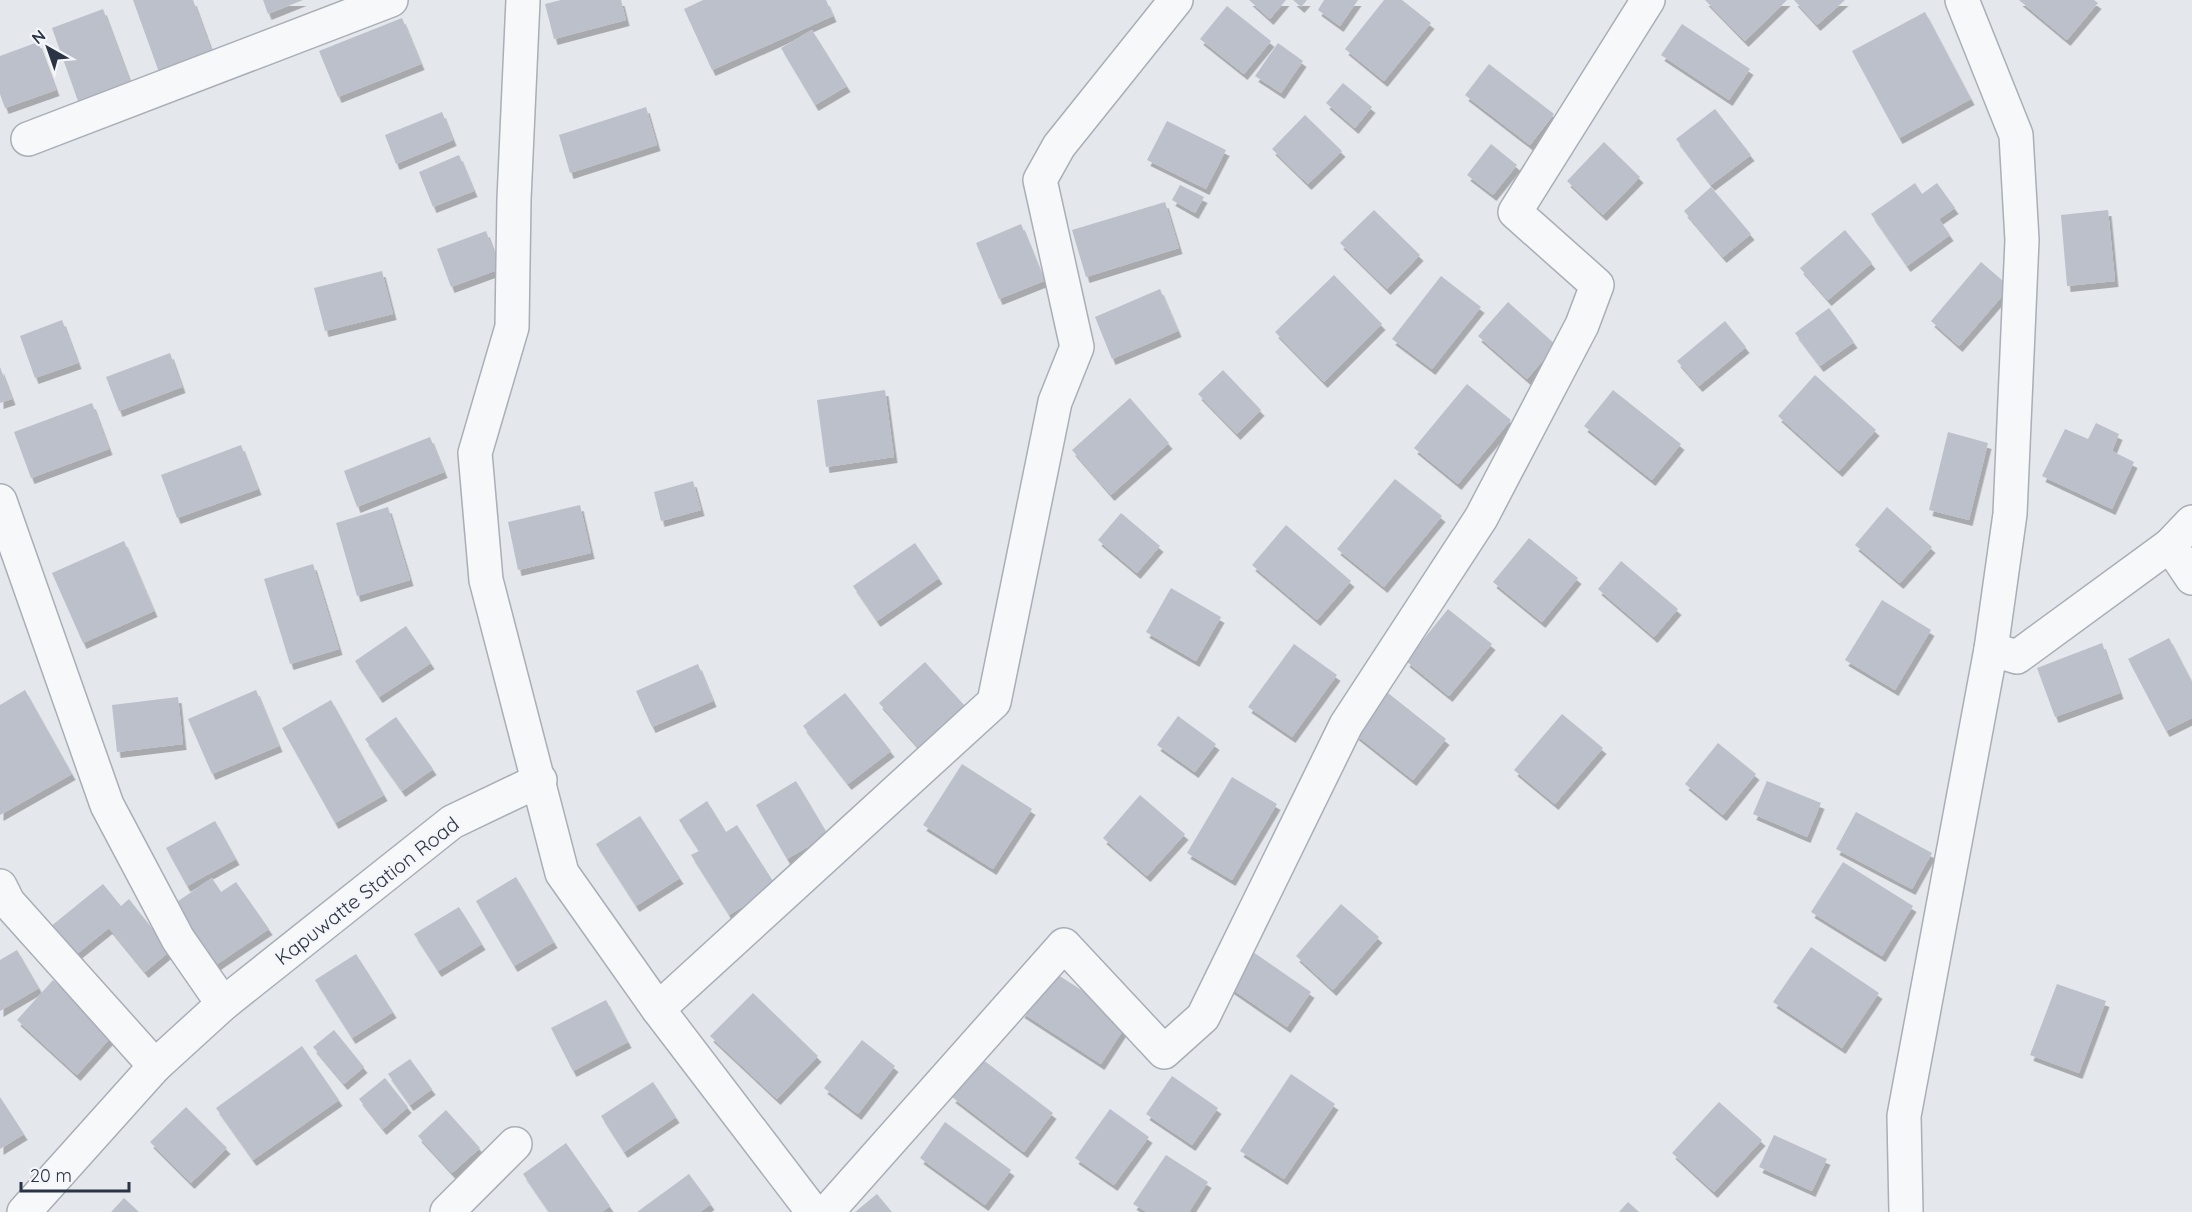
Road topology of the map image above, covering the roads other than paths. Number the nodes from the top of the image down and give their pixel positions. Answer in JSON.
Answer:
{"nodes":[{"id":1,"x":391,"y":0,"type":"edge"},
{"id":2,"x":523,"y":0,"type":"edge"},
{"id":3,"x":1176,"y":0,"type":"edge"},
{"id":4,"x":1648,"y":0,"type":"edge"},
{"id":5,"x":1962,"y":0,"type":"edge"},
{"id":6,"x":28,"y":139,"type":"dead end"},
{"id":7,"x":0,"y":501,"type":"edge"},
{"id":8,"x":2181,"y":533,"type":"edge"},
{"id":9,"x":2192,"y":578,"type":"edge"},
{"id":10,"x":1991,"y":649,"type":"junction"},
{"id":11,"x":540,"y":780,"type":"junction"},
{"id":12,"x":0,"y":886,"type":"edge"},
{"id":13,"x":223,"y":1004,"type":"junction"},
{"id":14,"x":658,"y":1009,"type":"junction"},
{"id":15,"x":155,"y":1066,"type":"junction"},
{"id":16,"x":515,"y":1144,"type":"dead end"},
{"id":17,"x":24,"y":1212,"type":"edge"},
{"id":18,"x":447,"y":1212,"type":"edge"},
{"id":19,"x":813,"y":1212,"type":"edge"},
{"id":20,"x":827,"y":1212,"type":"edge"},
{"id":21,"x":1906,"y":1212,"type":"edge"}],
"edges":[{"from":1,"to":6,"type":"street"},
{"from":2,"to":11,"type":"street"},
{"from":3,"to":14,"type":"street"},
{"from":4,"to":20,"type":"street"},
{"from":5,"to":10,"type":"street"},
{"from":7,"to":13,"type":"street"},
{"from":8,"to":9,"type":"street"},
{"from":8,"to":10,"type":"street"},
{"from":10,"to":21,"type":"street"},
{"from":11,"to":13,"type":"street","name":"Kapuwatte Station Road"},
{"from":11,"to":14,"type":"street"},
{"from":12,"to":15,"type":"street"},
{"from":13,"to":15,"type":"street","name":"Kapuwatte Station Road"},
{"from":14,"to":19,"type":"street"},
{"from":15,"to":17,"type":"street","name":"Kapuwatte Station Road"},
{"from":16,"to":18,"type":"street"}]}
